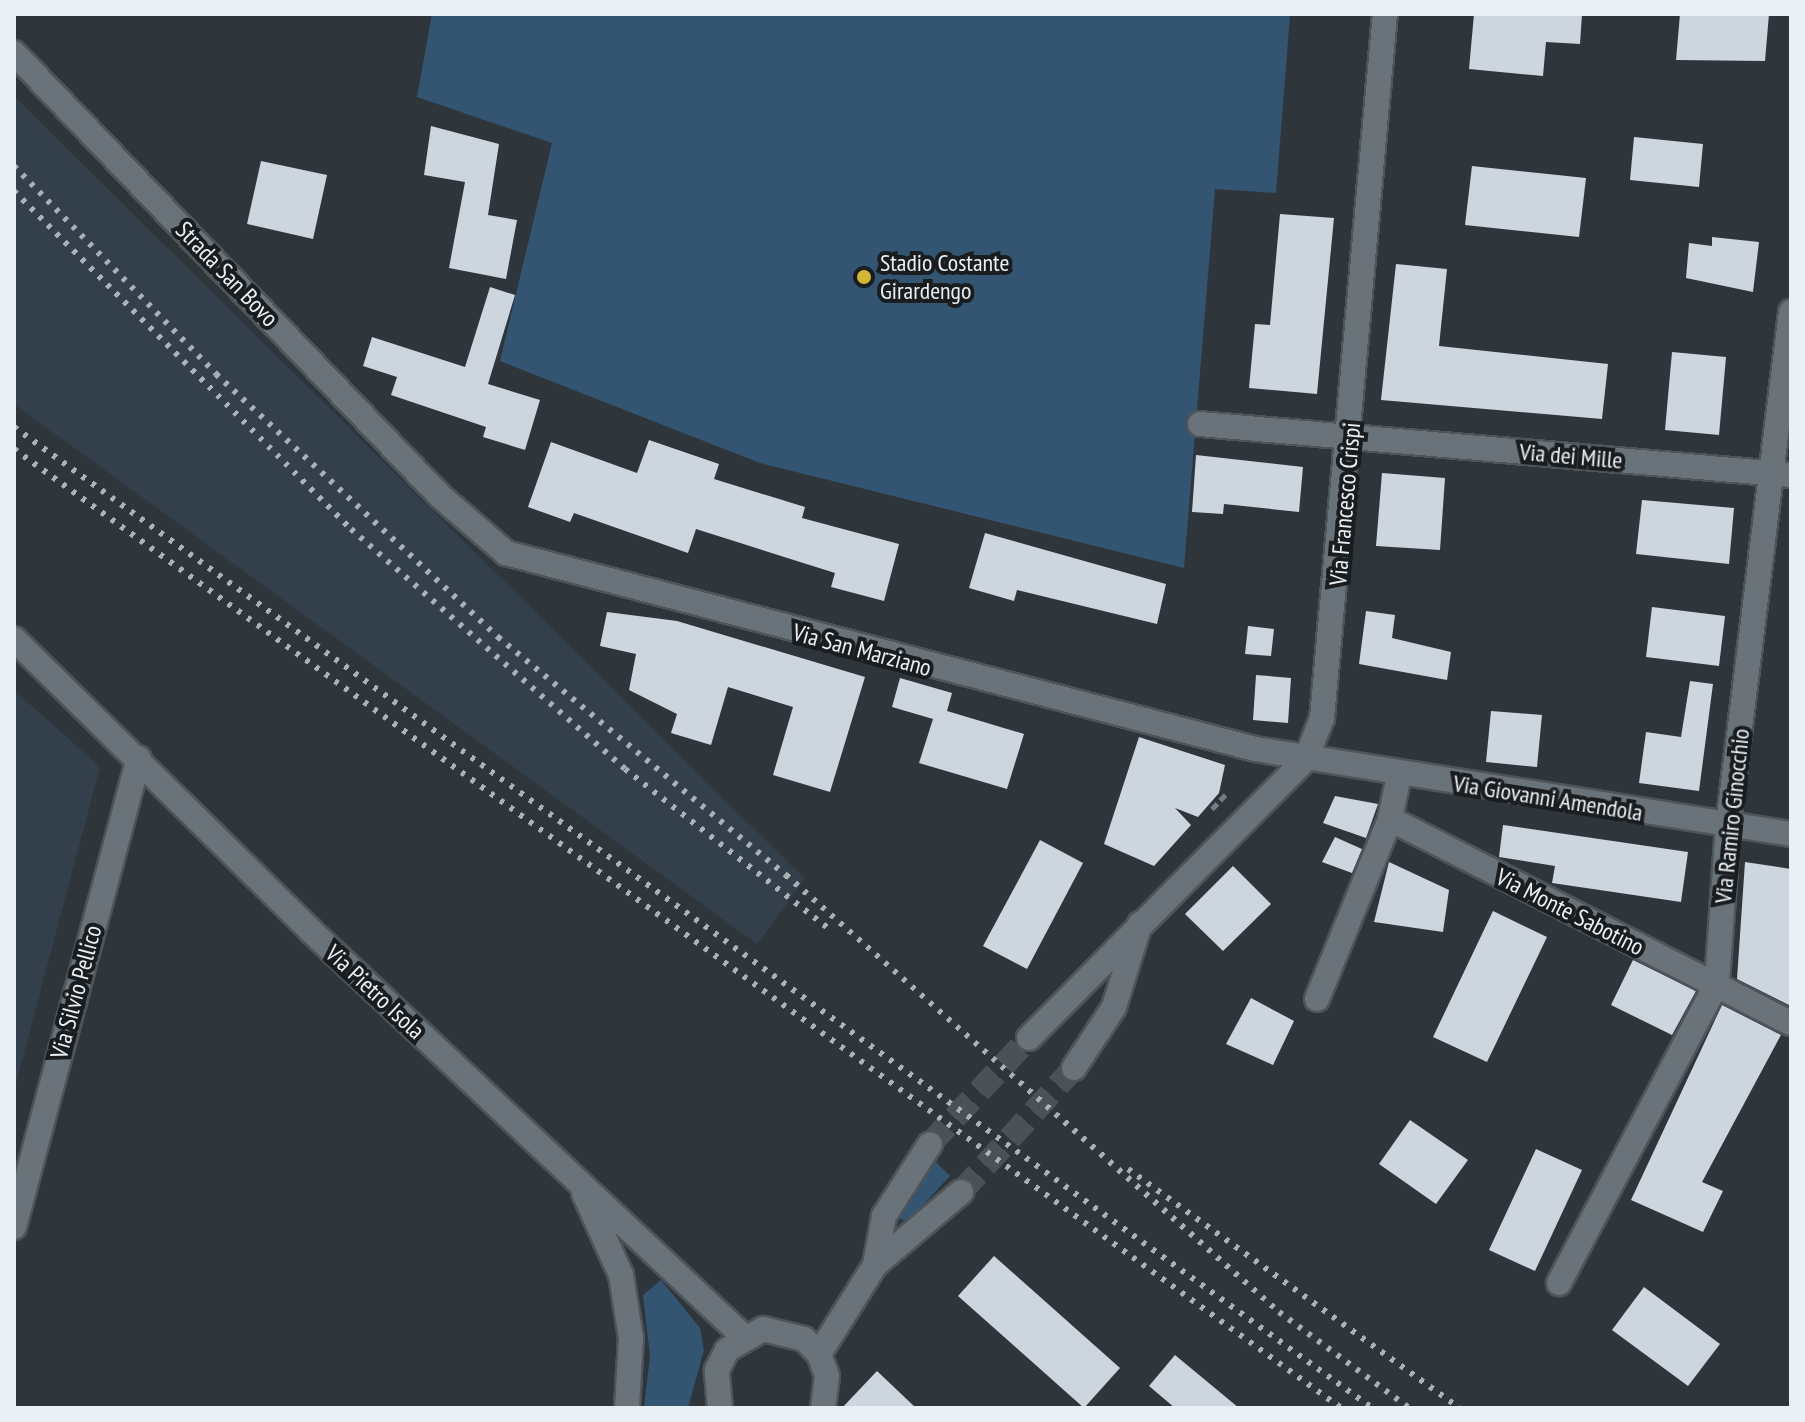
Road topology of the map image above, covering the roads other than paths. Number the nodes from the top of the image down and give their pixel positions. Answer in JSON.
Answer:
{"nodes":[{"id":1,"x":1385,"y":14,"type":"edge"},
{"id":2,"x":14,"y":53,"type":"edge"},
{"id":3,"x":1791,"y":312,"type":"edge"},
{"id":4,"x":1200,"y":424,"type":"dead end"},
{"id":5,"x":1352,"y":436,"type":"junction"},
{"id":6,"x":1782,"y":474,"type":"edge"},
{"id":7,"x":439,"y":495,"type":"joint"},
{"id":8,"x":14,"y":639,"type":"edge"},
{"id":9,"x":139,"y":758,"type":"junction"},
{"id":10,"x":1306,"y":759,"type":"junction"},
{"id":11,"x":1399,"y":775,"type":"junction"},
{"id":12,"x":1390,"y":819,"type":"junction"},
{"id":13,"x":1728,"y":825,"type":"junction"},
{"id":14,"x":1791,"y":834,"type":"edge"},
{"id":15,"x":1141,"y":921,"type":"junction"},
{"id":16,"x":1717,"y":983,"type":"junction"},
{"id":17,"x":1317,"y":999,"type":"dead end"},
{"id":18,"x":1791,"y":1023,"type":"edge"},
{"id":19,"x":1029,"y":1038,"type":"tunnel mouth"},
{"id":20,"x":1074,"y":1068,"type":"tunnel mouth"},
{"id":21,"x":930,"y":1144,"type":"tunnel mouth"},
{"id":22,"x":579,"y":1183,"type":"junction"},
{"id":23,"x":961,"y":1192,"type":"tunnel mouth"},
{"id":24,"x":14,"y":1227,"type":"edge"},
{"id":25,"x":875,"y":1265,"type":"junction"},
{"id":26,"x":1559,"y":1283,"type":"dead end"},
{"id":27,"x":743,"y":1336,"type":"junction"},
{"id":28,"x":819,"y":1354,"type":"junction"},
{"id":29,"x":828,"y":1405,"type":"edge"},
{"id":30,"x":627,"y":1408,"type":"edge"},
{"id":31,"x":720,"y":1408,"type":"edge"}],
"edges":[{"from":1,"to":5,"type":"street","name":"Via Francesco Crispi"},
{"from":2,"to":7,"type":"street","name":"Strada San Bovo"},
{"from":3,"to":6,"type":"street","name":"Via Ramiro Ginocchio"},
{"from":4,"to":5,"type":"street","name":"Via dei Mille"},
{"from":5,"to":6,"type":"street","name":"Via dei Mille"},
{"from":5,"to":10,"type":"street","name":"Via Francesco Crispi"},
{"from":6,"to":13,"type":"street","name":"Via Ramiro Ginocchio"},
{"from":7,"to":10,"type":"street","name":"Via San Marziano"},
{"from":8,"to":9,"type":"street","name":"Via Pietro Isola"},
{"from":9,"to":22,"type":"street","name":"Via Pietro Isola"},
{"from":9,"to":24,"type":"street","name":"Via Silvio Pellico"},
{"from":10,"to":11,"type":"street","name":"Via Giovanni Amendola"},
{"from":10,"to":15,"type":"street"},
{"from":11,"to":12,"type":"street"},
{"from":11,"to":13,"type":"street","name":"Via Giovanni Amendola"},
{"from":12,"to":16,"type":"street","name":"Via Monte Sabotino"},
{"from":12,"to":17,"type":"street"},
{"from":13,"to":14,"type":"street","name":"Via Giovanni Amendola"},
{"from":13,"to":16,"type":"street","name":"Via Ramiro Ginocchio"},
{"from":15,"to":19,"type":"street"},
{"from":15,"to":20,"type":"street"},
{"from":16,"to":18,"type":"street","name":"Via Monte Sabotino"},
{"from":16,"to":26,"type":"street","name":"Via Ramiro Ginocchio"},
{"from":21,"to":25,"type":"street"},
{"from":22,"to":27,"type":"street","name":"Via Pietro Isola"},
{"from":22,"to":30,"type":"street"},
{"from":23,"to":25,"type":"street"},
{"from":25,"to":28,"type":"street"},
{"from":27,"to":28,"type":"street"},
{"from":27,"to":31,"type":"street"},
{"from":28,"to":29,"type":"street"}]}
